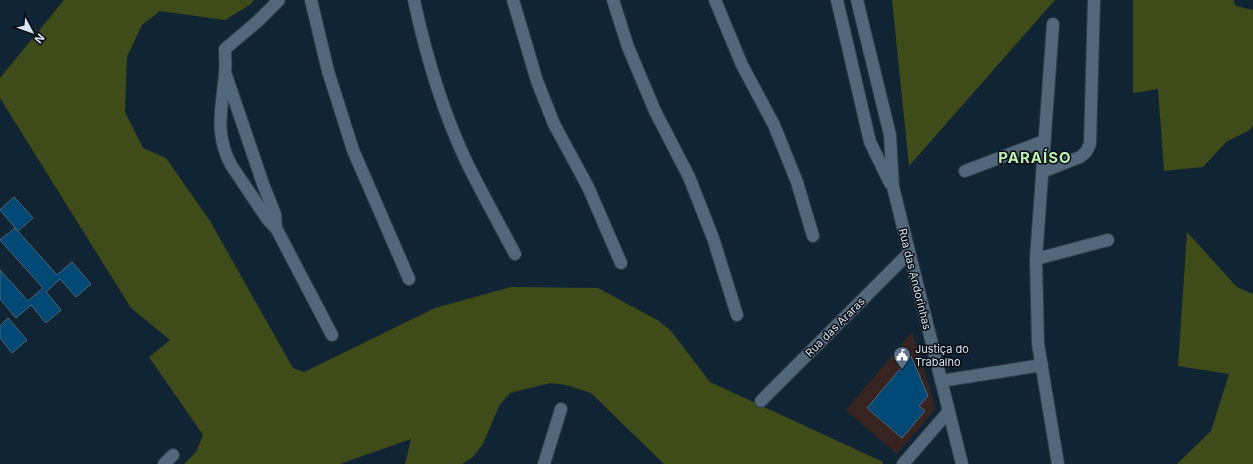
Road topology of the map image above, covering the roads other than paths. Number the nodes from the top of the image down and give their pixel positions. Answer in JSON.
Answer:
{"nodes":[{"id":1,"x":279,"y":0,"type":"edge"},
{"id":2,"x":311,"y":0,"type":"edge"},
{"id":3,"x":414,"y":0,"type":"edge"},
{"id":4,"x":513,"y":0,"type":"edge"},
{"id":5,"x":613,"y":0,"type":"edge"},
{"id":6,"x":715,"y":0,"type":"edge"},
{"id":7,"x":837,"y":0,"type":"edge"},
{"id":8,"x":857,"y":0,"type":"edge"},
{"id":9,"x":1094,"y":0,"type":"edge"},
{"id":10,"x":1054,"y":24,"type":"dead end"},
{"id":11,"x":225,"y":72,"type":"junction"},
{"id":12,"x":1044,"y":141,"type":"junction"},
{"id":13,"x":965,"y":171,"type":"dead end"},
{"id":14,"x":1042,"y":172,"type":"junction"},
{"id":15,"x":893,"y":188,"type":"junction"},
{"id":16,"x":276,"y":228,"type":"junction"},
{"id":17,"x":813,"y":236,"type":"dead end"},
{"id":18,"x":1108,"y":240,"type":"dead end"},
{"id":19,"x":909,"y":253,"type":"junction"},
{"id":20,"x":515,"y":254,"type":"dead end"},
{"id":21,"x":1036,"y":259,"type":"junction"},
{"id":22,"x":621,"y":263,"type":"dead end"},
{"id":23,"x":409,"y":279,"type":"dead end"},
{"id":24,"x":736,"y":315,"type":"dead end"},
{"id":25,"x":332,"y":335,"type":"dead end"},
{"id":26,"x":1042,"y":365,"type":"junction"},
{"id":27,"x":941,"y":381,"type":"junction"},
{"id":28,"x":761,"y":401,"type":"dead end"},
{"id":29,"x":561,"y":409,"type":"dead end"},
{"id":30,"x":948,"y":411,"type":"junction"},
{"id":31,"x":173,"y":455,"type":"dead end"},
{"id":32,"x":164,"y":464,"type":"edge"},
{"id":33,"x":544,"y":464,"type":"edge"},
{"id":34,"x":904,"y":464,"type":"edge"},
{"id":35,"x":962,"y":464,"type":"edge"},
{"id":36,"x":1058,"y":464,"type":"edge"}],
"edges":[{"from":1,"to":11,"type":"street"},
{"from":2,"to":23,"type":"street"},
{"from":3,"to":20,"type":"street"},
{"from":4,"to":22,"type":"street"},
{"from":5,"to":24,"type":"street"},
{"from":6,"to":17,"type":"street"},
{"from":7,"to":15,"type":"street"},
{"from":8,"to":15,"type":"street"},
{"from":9,"to":14,"type":"street"},
{"from":10,"to":12,"type":"street"},
{"from":11,"to":16,"type":"street"},
{"from":11,"to":16,"type":"street"},
{"from":12,"to":13,"type":"street"},
{"from":12,"to":14,"type":"street"},
{"from":14,"to":21,"type":"street"},
{"from":15,"to":19,"type":"street","name":"Rua das Andorinhas"},
{"from":16,"to":25,"type":"street"},
{"from":18,"to":21,"type":"street"},
{"from":19,"to":27,"type":"street","name":"Rua das Andorinhas"},
{"from":19,"to":28,"type":"street","name":"Rua das Araras"},
{"from":21,"to":26,"type":"street"},
{"from":26,"to":27,"type":"street"},
{"from":26,"to":36,"type":"street"},
{"from":27,"to":30,"type":"street","name":"Rua das Andorinhas"},
{"from":29,"to":33,"type":"street"},
{"from":30,"to":34,"type":"street"},
{"from":30,"to":35,"type":"street","name":"Rua das Andorinhas"},
{"from":31,"to":32,"type":"street"}]}
